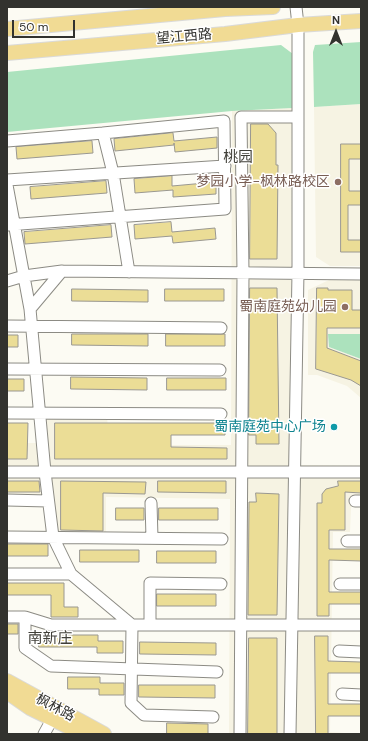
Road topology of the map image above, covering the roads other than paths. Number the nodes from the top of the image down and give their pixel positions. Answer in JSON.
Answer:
{"nodes":[{"id":1,"x":273,"y":7,"type":"edge"},
{"id":2,"x":296,"y":7,"type":"edge"},
{"id":3,"x":225,"y":8,"type":"edge"},
{"id":4,"x":361,"y":21,"type":"edge"},
{"id":5,"x":298,"y":25,"type":"junction"},
{"id":6,"x":7,"y":29,"type":"edge"},
{"id":7,"x":7,"y":53,"type":"edge"},
{"id":8,"x":297,"y":117,"type":"junction"},
{"id":9,"x":103,"y":133,"type":"junction"},
{"id":10,"x":7,"y":141,"type":"edge"},
{"id":11,"x":225,"y":166,"type":"junction"},
{"id":12,"x":113,"y":173,"type":"junction"},
{"id":13,"x":7,"y":180,"type":"edge"},
{"id":14,"x":7,"y":185,"type":"edge"},
{"id":15,"x":121,"y":217,"type":"junction"},
{"id":16,"x":11,"y":225,"type":"edge"},
{"id":17,"x":62,"y":271,"type":"junction"},
{"id":18,"x":129,"y":272,"type":"junction"},
{"id":19,"x":242,"y":273,"type":"junction"},
{"id":20,"x":297,"y":274,"type":"junction"},
{"id":21,"x":361,"y":274,"type":"edge"},
{"id":22,"x":24,"y":276,"type":"junction"},
{"id":23,"x":7,"y":281,"type":"edge"},
{"id":24,"x":30,"y":309,"type":"junction"},
{"id":25,"x":7,"y":326,"type":"edge"},
{"id":26,"x":32,"y":326,"type":"junction"},
{"id":27,"x":221,"y":328,"type":"dead end"},
{"id":28,"x":7,"y":369,"type":"edge"},
{"id":29,"x":36,"y":369,"type":"junction"},
{"id":30,"x":220,"y":370,"type":"dead end"},
{"id":31,"x":7,"y":413,"type":"edge"},
{"id":32,"x":40,"y":413,"type":"junction"},
{"id":33,"x":221,"y":414,"type":"dead end"},
{"id":34,"x":241,"y":471,"type":"junction"},
{"id":35,"x":295,"y":471,"type":"junction"},
{"id":36,"x":7,"y":472,"type":"edge"},
{"id":37,"x":45,"y":472,"type":"junction"},
{"id":38,"x":361,"y":472,"type":"edge"},
{"id":39,"x":7,"y":500,"type":"edge"},
{"id":40,"x":48,"y":500,"type":"junction"},
{"id":41,"x":151,"y":503,"type":"dead end"},
{"id":42,"x":7,"y":537,"type":"edge"},
{"id":43,"x":53,"y":538,"type":"junction"},
{"id":44,"x":152,"y":538,"type":"junction"},
{"id":45,"x":222,"y":539,"type":"dead end"},
{"id":46,"x":347,"y":541,"type":"dead end"},
{"id":47,"x":361,"y":541,"type":"edge"},
{"id":48,"x":7,"y":574,"type":"edge"},
{"id":49,"x":71,"y":574,"type":"junction"},
{"id":50,"x":221,"y":584,"type":"dead end"},
{"id":51,"x":340,"y":584,"type":"dead end"},
{"id":52,"x":361,"y":584,"type":"edge"},
{"id":53,"x":7,"y":617,"type":"edge"},
{"id":54,"x":25,"y":617,"type":"junction"},
{"id":55,"x":150,"y":624,"type":"junction"},
{"id":56,"x":132,"y":625,"type":"junction"},
{"id":57,"x":240,"y":625,"type":"junction"},
{"id":58,"x":292,"y":625,"type":"junction"},
{"id":59,"x":361,"y":625,"type":"edge"},
{"id":60,"x":339,"y":652,"type":"dead end"},
{"id":61,"x":361,"y":652,"type":"edge"},
{"id":62,"x":132,"y":670,"type":"junction"},
{"id":63,"x":217,"y":672,"type":"dead end"},
{"id":64,"x":7,"y":681,"type":"edge"},
{"id":65,"x":7,"y":692,"type":"edge"},
{"id":66,"x":342,"y":694,"type":"dead end"},
{"id":67,"x":361,"y":695,"type":"edge"},
{"id":68,"x":54,"y":714,"type":"junction"},
{"id":69,"x":214,"y":717,"type":"dead end"},
{"id":70,"x":44,"y":734,"type":"edge"},
{"id":71,"x":83,"y":734,"type":"edge"},
{"id":72,"x":104,"y":734,"type":"edge"},
{"id":73,"x":240,"y":734,"type":"edge"},
{"id":74,"x":290,"y":734,"type":"edge"}],
"edges":[{"from":1,"to":3,"type":"main road","name":"望江西路"},
{"from":2,"to":5,"type":"street"},
{"from":3,"to":6,"type":"main road","name":"望江西路"},
{"from":4,"to":5,"type":"main road","name":"望江西路"},
{"from":5,"to":7,"type":"main road","name":"望江西路"},
{"from":5,"to":8,"type":"street"},
{"from":8,"to":19,"type":"street"},
{"from":8,"to":20,"type":"street"},
{"from":9,"to":10,"type":"street"},
{"from":9,"to":11,"type":"street"},
{"from":9,"to":12,"type":"street"},
{"from":11,"to":12,"type":"street"},
{"from":11,"to":15,"type":"street"},
{"from":12,"to":13,"type":"street"},
{"from":12,"to":15,"type":"street"},
{"from":14,"to":16,"type":"street"},
{"from":15,"to":16,"type":"street"},
{"from":15,"to":18,"type":"street"},
{"from":16,"to":22,"type":"street"},
{"from":17,"to":18,"type":"street"},
{"from":17,"to":22,"type":"street"},
{"from":17,"to":24,"type":"street"},
{"from":18,"to":19,"type":"street"},
{"from":19,"to":20,"type":"street"},
{"from":19,"to":34,"type":"street"},
{"from":20,"to":21,"type":"street"},
{"from":20,"to":35,"type":"street"},
{"from":22,"to":23,"type":"street"},
{"from":22,"to":24,"type":"street"},
{"from":24,"to":26,"type":"street"},
{"from":25,"to":26,"type":"street"},
{"from":26,"to":27,"type":"street"},
{"from":26,"to":29,"type":"street"},
{"from":28,"to":29,"type":"street"},
{"from":29,"to":30,"type":"street"},
{"from":29,"to":32,"type":"street"},
{"from":31,"to":32,"type":"street"},
{"from":32,"to":33,"type":"street"},
{"from":32,"to":37,"type":"street"},
{"from":34,"to":35,"type":"street"},
{"from":34,"to":37,"type":"street"},
{"from":34,"to":57,"type":"street"},
{"from":35,"to":38,"type":"street"},
{"from":35,"to":58,"type":"street"},
{"from":36,"to":37,"type":"street"},
{"from":37,"to":40,"type":"street"},
{"from":39,"to":40,"type":"street"},
{"from":40,"to":43,"type":"street"},
{"from":41,"to":44,"type":"street"},
{"from":42,"to":43,"type":"street"},
{"from":43,"to":44,"type":"street"},
{"from":43,"to":49,"type":"street"},
{"from":44,"to":45,"type":"street"},
{"from":46,"to":47,"type":"street"},
{"from":48,"to":49,"type":"street"},
{"from":49,"to":56,"type":"street"},
{"from":50,"to":55,"type":"street"},
{"from":51,"to":52,"type":"street"},
{"from":53,"to":54,"type":"street"},
{"from":54,"to":56,"type":"street"},
{"from":54,"to":62,"type":"street"},
{"from":55,"to":56,"type":"street"},
{"from":55,"to":57,"type":"street"},
{"from":56,"to":62,"type":"street"},
{"from":57,"to":58,"type":"street"},
{"from":57,"to":73,"type":"street"},
{"from":58,"to":59,"type":"street"},
{"from":58,"to":74,"type":"street"},
{"from":60,"to":61,"type":"street"},
{"from":62,"to":63,"type":"street"},
{"from":62,"to":69,"type":"street"},
{"from":64,"to":68,"type":"main road","name":"枫林路"},
{"from":65,"to":68,"type":"main road","name":"枫林路"},
{"from":66,"to":67,"type":"street"},
{"from":68,"to":70,"type":"street"},
{"from":68,"to":71,"type":"main road","name":"枫林路"},
{"from":68,"to":72,"type":"main road","name":"枫林路"}]}
